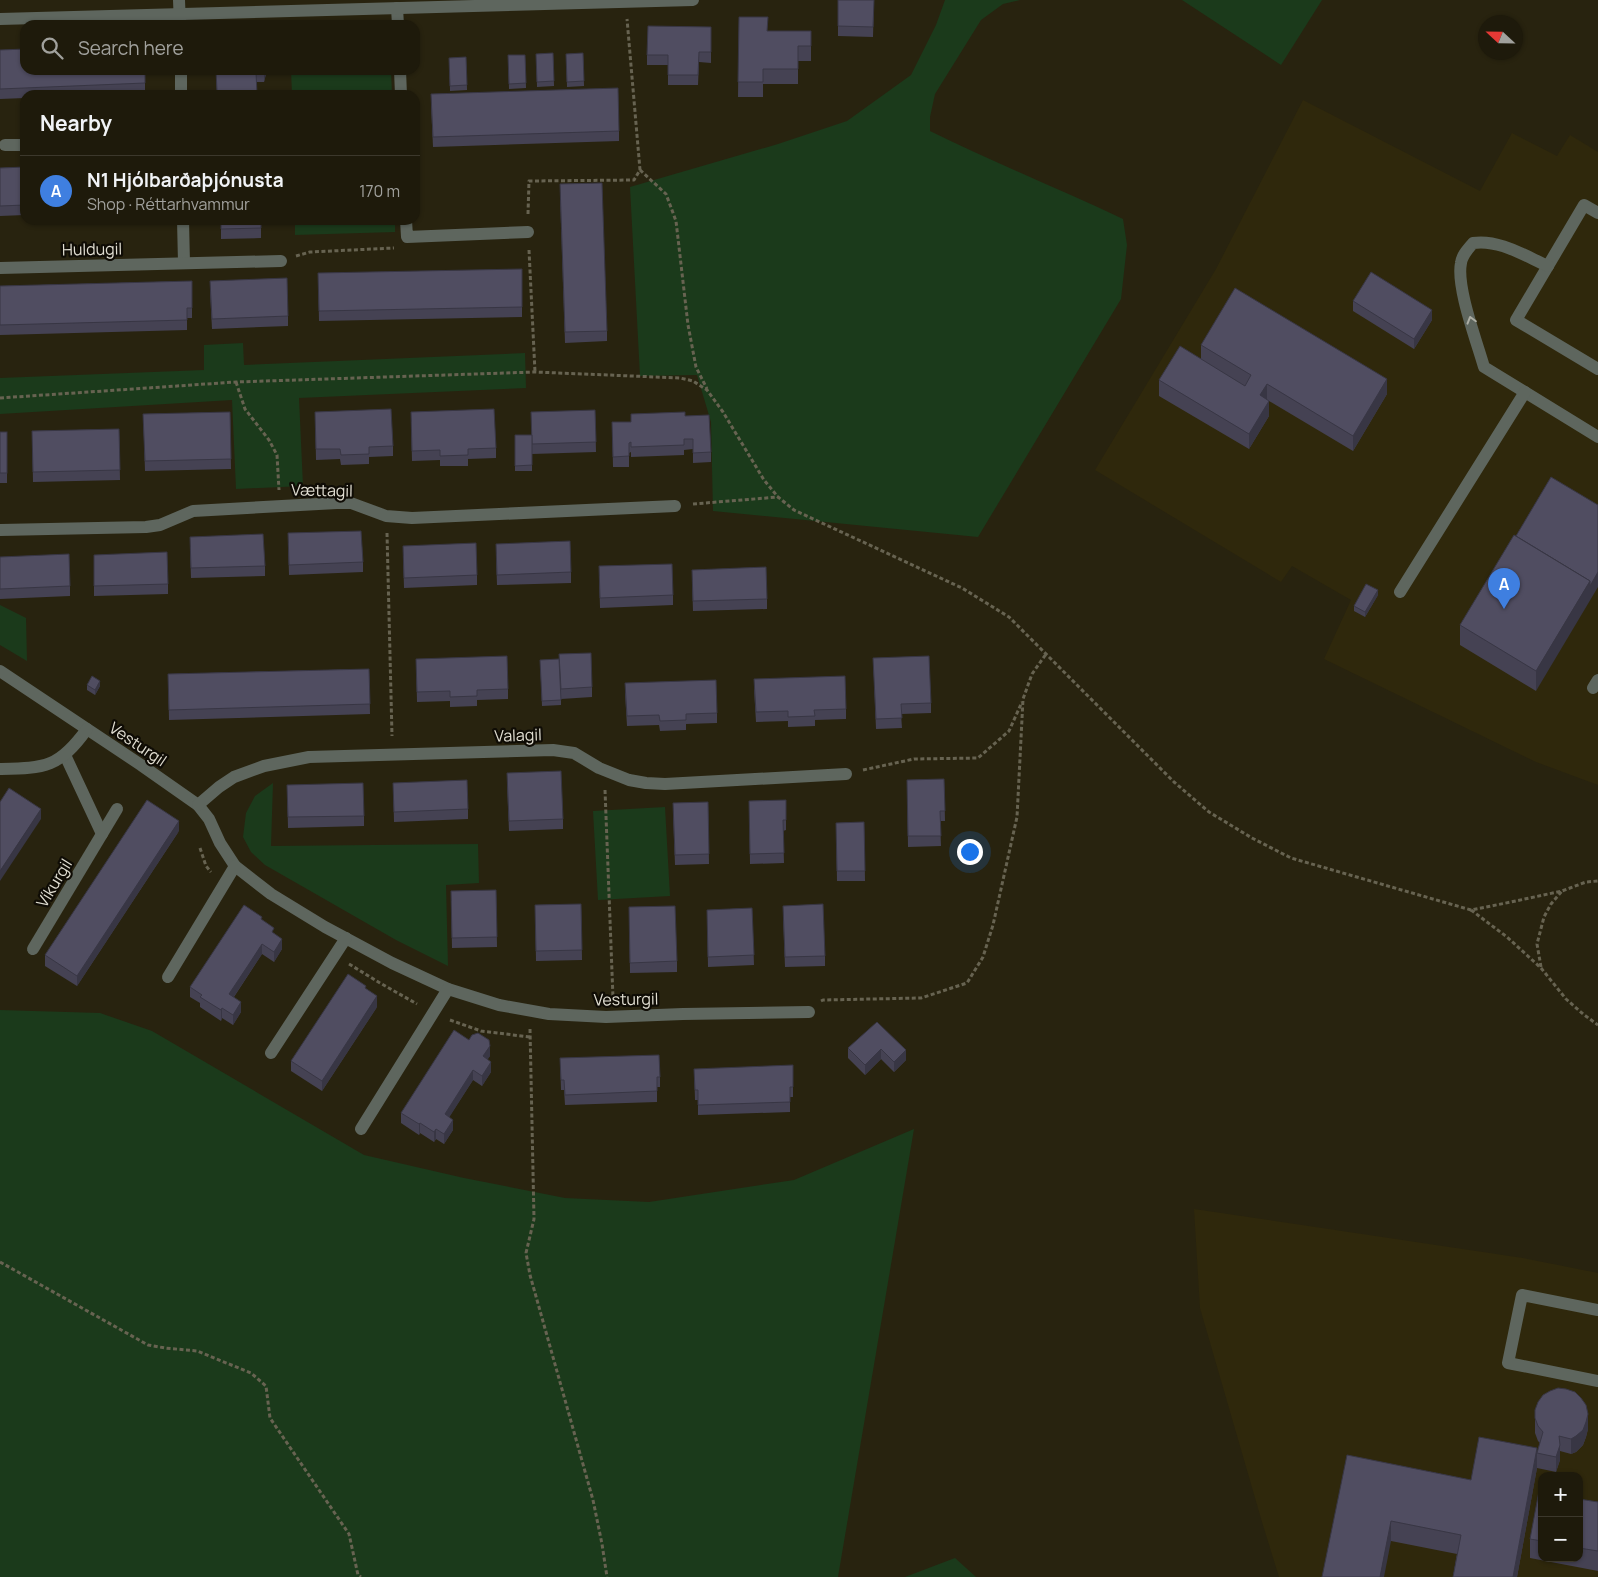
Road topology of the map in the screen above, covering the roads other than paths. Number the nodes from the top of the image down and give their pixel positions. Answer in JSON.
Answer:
{"nodes":[{"id":1,"x":179,"y":0,"type":"edge"},
{"id":2,"x":694,"y":0,"type":"edge"},
{"id":3,"x":642,"y":1,"type":"edge"},
{"id":4,"x":397,"y":8,"type":"junction"},
{"id":5,"x":0,"y":19,"type":"edge"},
{"id":6,"x":180,"y":20,"type":"edge"},
{"id":7,"x":398,"y":20,"type":"edge"},
{"id":8,"x":180,"y":75,"type":"edge"},
{"id":9,"x":400,"y":75,"type":"edge"},
{"id":10,"x":181,"y":90,"type":"edge"},
{"id":11,"x":401,"y":90,"type":"edge"},
{"id":12,"x":5,"y":145,"type":"dead end"},
{"id":13,"x":20,"y":145,"type":"edge"},
{"id":14,"x":1598,"y":213,"type":"edge"},
{"id":15,"x":183,"y":225,"type":"edge"},
{"id":16,"x":406,"y":225,"type":"edge"},
{"id":17,"x":528,"y":232,"type":"road end"},
{"id":18,"x":281,"y":261,"type":"dead end"},
{"id":19,"x":184,"y":263,"type":"junction"},
{"id":20,"x":1548,"y":266,"type":"junction"},
{"id":21,"x":0,"y":268,"type":"edge"},
{"id":22,"x":1598,"y":369,"type":"edge"},
{"id":23,"x":1526,"y":392,"type":"junction"},
{"id":24,"x":1598,"y":437,"type":"edge"},
{"id":25,"x":675,"y":506,"type":"road end"},
{"id":26,"x":0,"y":530,"type":"edge"},
{"id":27,"x":1400,"y":592,"type":"dead end"},
{"id":28,"x":0,"y":671,"type":"edge"},
{"id":29,"x":87,"y":729,"type":"junction"},
{"id":30,"x":65,"y":755,"type":"junction"},
{"id":31,"x":0,"y":769,"type":"edge"},
{"id":32,"x":846,"y":774,"type":"road end"},
{"id":33,"x":198,"y":806,"type":"junction"},
{"id":34,"x":117,"y":810,"type":"dead end"},
{"id":35,"x":102,"y":834,"type":"junction"},
{"id":36,"x":235,"y":866,"type":"junction"},
{"id":37,"x":346,"y":938,"type":"junction"},
{"id":38,"x":33,"y":948,"type":"dead end"},
{"id":39,"x":168,"y":977,"type":"dead end"},
{"id":40,"x":448,"y":988,"type":"junction"},
{"id":41,"x":809,"y":1012,"type":"road end"},
{"id":42,"x":271,"y":1053,"type":"dead end"},
{"id":43,"x":361,"y":1129,"type":"dead end"},
{"id":44,"x":1598,"y":1310,"type":"edge"},
{"id":45,"x":1598,"y":1381,"type":"edge"}],
"edges":[{"from":1,"to":6,"type":"street"},
{"from":2,"to":3,"type":"street"},
{"from":3,"to":4,"type":"street"},
{"from":4,"to":6,"type":"street"},
{"from":4,"to":7,"type":"street"},
{"from":5,"to":6,"type":"street"},
{"from":8,"to":10,"type":"street"},
{"from":9,"to":11,"type":"street"},
{"from":12,"to":13,"type":"street"},
{"from":14,"to":20,"type":"street"},
{"from":15,"to":19,"type":"street"},
{"from":16,"to":17,"type":"street"},
{"from":18,"to":19,"type":"street","name":"Huldugil"},
{"from":19,"to":21,"type":"street","name":"Huldugil"},
{"from":20,"to":22,"type":"street"},
{"from":23,"to":20,"type":"street","one_way":true},
{"from":23,"to":24,"type":"street"},
{"from":23,"to":27,"type":"street"},
{"from":25,"to":26,"type":"street","name":"Vættagil"},
{"from":28,"to":29,"type":"street","name":"Vesturgil"},
{"from":29,"to":30,"type":"street"},
{"from":29,"to":33,"type":"street","name":"Vesturgil"},
{"from":30,"to":31,"type":"street"},
{"from":30,"to":35,"type":"street"},
{"from":32,"to":33,"type":"street","name":"Valagil"},
{"from":33,"to":36,"type":"street","name":"Vesturgil"},
{"from":34,"to":35,"type":"street","name":"Víkurgil"},
{"from":35,"to":38,"type":"street","name":"Víkurgil"},
{"from":36,"to":37,"type":"street","name":"Vesturgil"},
{"from":36,"to":39,"type":"street"},
{"from":37,"to":40,"type":"street","name":"Vesturgil"},
{"from":37,"to":42,"type":"street"},
{"from":40,"to":41,"type":"street","name":"Vesturgil"},
{"from":40,"to":43,"type":"street"},
{"from":44,"to":45,"type":"street"}]}
